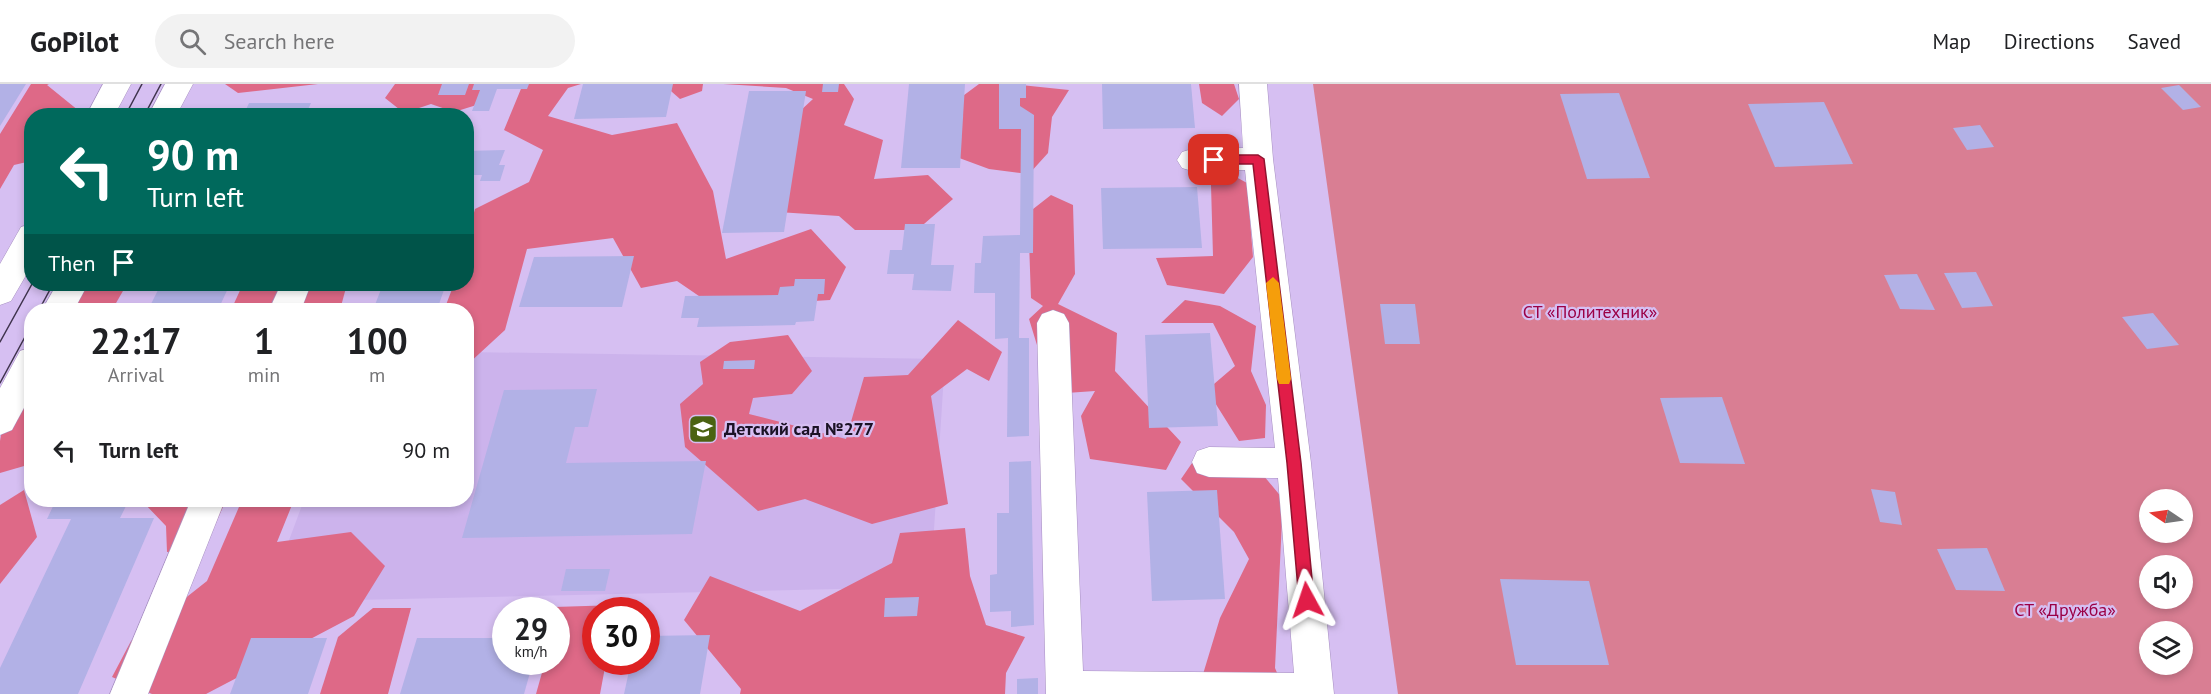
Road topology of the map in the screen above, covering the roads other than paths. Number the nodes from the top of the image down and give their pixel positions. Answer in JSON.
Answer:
{"nodes":[{"id":1,"x":117,"y":84,"type":"edge"},
{"id":2,"x":179,"y":84,"type":"edge"},
{"id":3,"x":1253,"y":84,"type":"edge"},
{"id":4,"x":104,"y":108,"type":"edge"},
{"id":5,"x":166,"y":108,"type":"edge"},
{"id":6,"x":1258,"y":159,"type":"junction"},
{"id":7,"x":1192,"y":160,"type":"dead end"},
{"id":8,"x":24,"y":250,"type":"edge"},
{"id":9,"x":0,"y":292,"type":"edge"},
{"id":10,"x":1053,"y":323,"type":"dead end"},
{"id":11,"x":24,"y":380,"type":"edge"},
{"id":12,"x":0,"y":420,"type":"edge"},
{"id":13,"x":1209,"y":462,"type":"dead end"},
{"id":14,"x":1294,"y":463,"type":"junction"},
{"id":15,"x":205,"y":507,"type":"edge"},
{"id":16,"x":1065,"y":692,"type":"edge"},
{"id":17,"x":1315,"y":693,"type":"edge"},
{"id":18,"x":129,"y":694,"type":"edge"}],
"edges":[{"from":1,"to":4,"type":"street"},
{"from":2,"to":5,"type":"street"},
{"from":3,"to":6,"type":"street"},
{"from":6,"to":7,"type":"street"},
{"from":6,"to":14,"type":"street"},
{"from":8,"to":9,"type":"street"},
{"from":10,"to":16,"type":"street"},
{"from":11,"to":12,"type":"street"},
{"from":13,"to":14,"type":"street"},
{"from":14,"to":17,"type":"street"},
{"from":15,"to":18,"type":"street"},
{"from":16,"to":17,"type":"street"}]}
